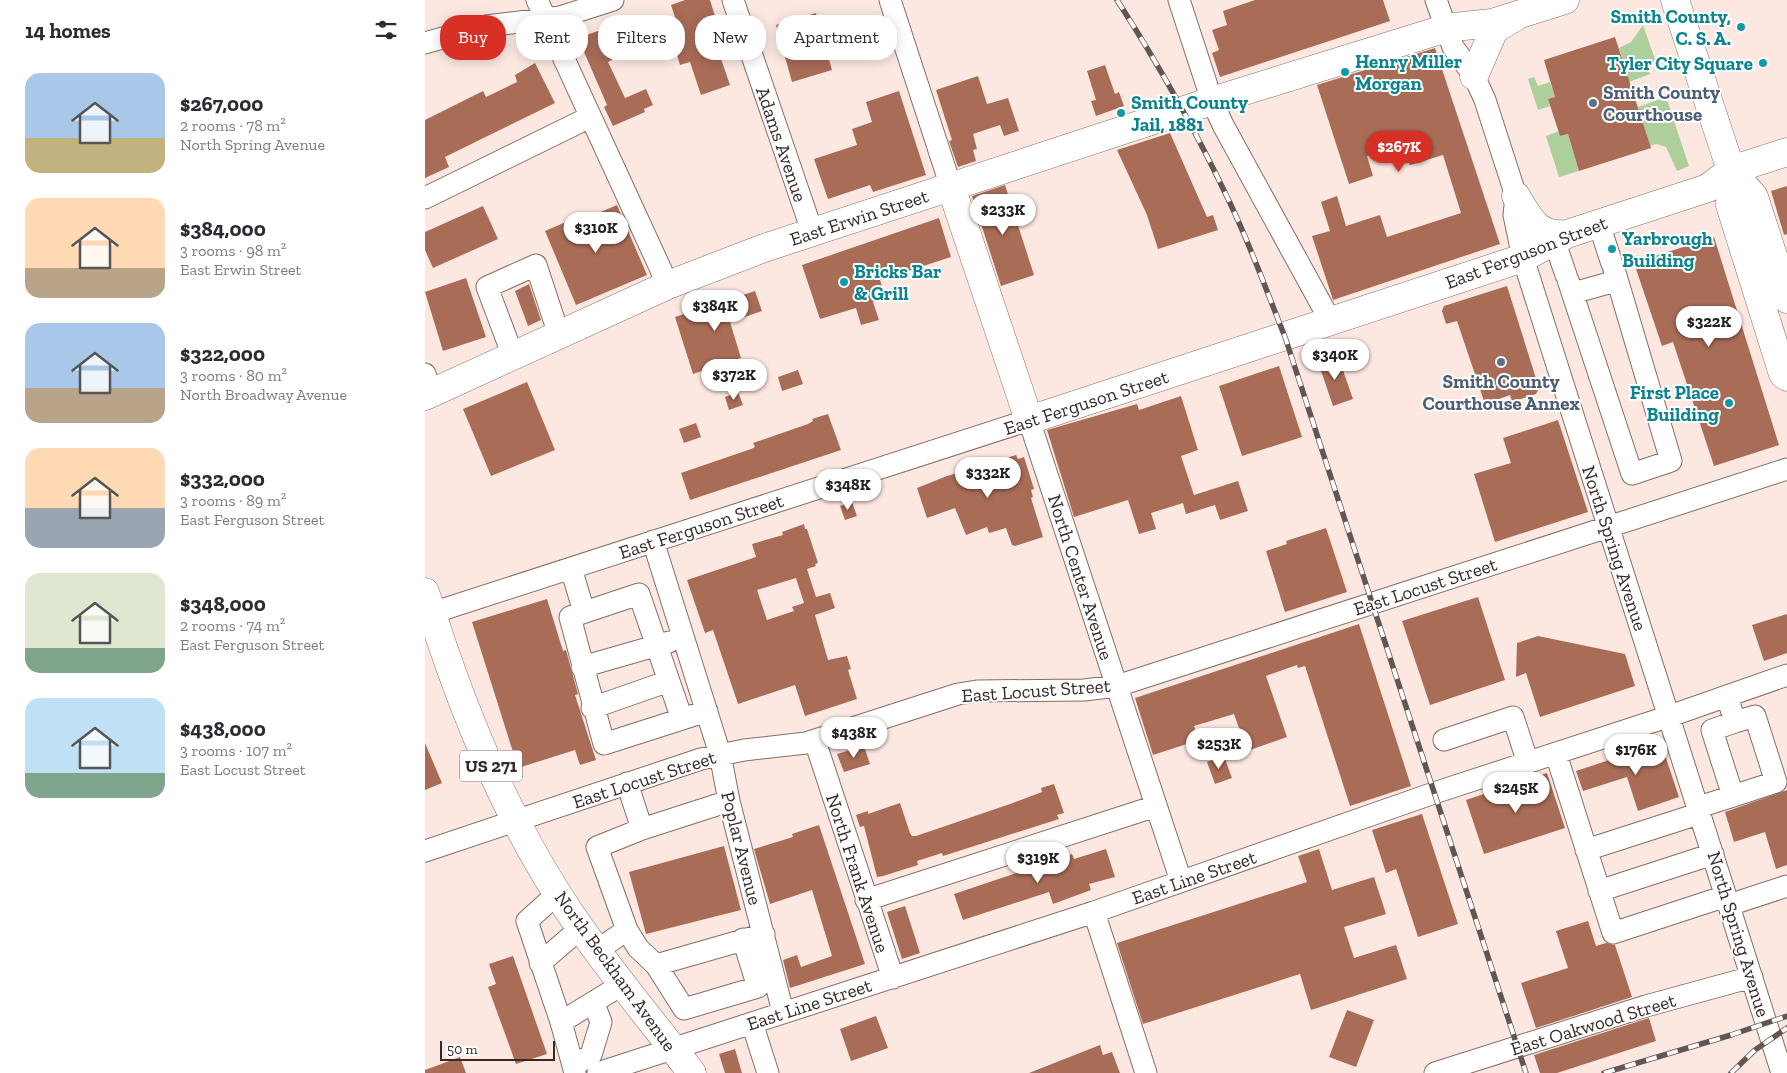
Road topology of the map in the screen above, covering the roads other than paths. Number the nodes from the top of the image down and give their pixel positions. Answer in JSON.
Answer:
{"nodes":[{"id":1,"x":537,"y":0,"type":"edge"},
{"id":2,"x":613,"y":0,"type":"edge"},
{"id":3,"x":733,"y":0,"type":"edge"},
{"id":4,"x":890,"y":0,"type":"edge"},
{"id":5,"x":1179,"y":0,"type":"edge"},
{"id":6,"x":1436,"y":0,"type":"edge"},
{"id":7,"x":1565,"y":0,"type":"edge"},
{"id":8,"x":1675,"y":0,"type":"edge"},
{"id":9,"x":543,"y":15,"type":"edge"},
{"id":10,"x":559,"y":15,"type":"edge"},
{"id":11,"x":1516,"y":16,"type":"junction"},
{"id":12,"x":516,"y":22,"type":"edge"},
{"id":13,"x":1446,"y":28,"type":"junction"},
{"id":14,"x":425,"y":43,"type":"edge"},
{"id":15,"x":564,"y":60,"type":"edge"},
{"id":16,"x":1474,"y":76,"type":"junction"},
{"id":17,"x":1212,"y":101,"type":"junction"},
{"id":18,"x":590,"y":117,"type":"junction"},
{"id":19,"x":1787,"y":152,"type":"edge"},
{"id":20,"x":1731,"y":170,"type":"junction"},
{"id":21,"x":951,"y":187,"type":"junction"},
{"id":22,"x":1517,"y":196,"type":"junction"},
{"id":23,"x":425,"y":198,"type":"edge"},
{"id":24,"x":1599,"y":224,"type":"junction"},
{"id":25,"x":812,"y":231,"type":"junction"},
{"id":26,"x":1561,"y":237,"type":"junction"},
{"id":27,"x":1523,"y":258,"type":"junction"},
{"id":28,"x":1614,"y":272,"type":"junction"},
{"id":29,"x":1569,"y":283,"type":"junction"},
{"id":30,"x":668,"y":285,"type":"junction"},
{"id":31,"x":1787,"y":299,"type":"edge"},
{"id":32,"x":1331,"y":322,"type":"junction"},
{"id":33,"x":559,"y":334,"type":"junction"},
{"id":34,"x":513,"y":356,"type":"junction"},
{"id":35,"x":1787,"y":377,"type":"edge"},
{"id":36,"x":427,"y":387,"type":"edge"},
{"id":37,"x":1029,"y":420,"type":"junction"},
{"id":38,"x":1787,"y":469,"type":"edge"},
{"id":39,"x":1608,"y":528,"type":"junction"},
{"id":40,"x":653,"y":541,"type":"junction"},
{"id":41,"x":571,"y":568,"type":"junction"},
{"id":42,"x":428,"y":603,"type":"edge"},
{"id":43,"x":584,"y":612,"type":"junction"},
{"id":44,"x":683,"y":638,"type":"junction"},
{"id":45,"x":657,"y":646,"type":"junction"},
{"id":46,"x":582,"y":667,"type":"junction"},
{"id":47,"x":1787,"y":675,"type":"edge"},
{"id":48,"x":669,"y":681,"type":"junction"},
{"id":49,"x":1117,"y":686,"type":"junction"},
{"id":50,"x":1727,"y":696,"type":"junction"},
{"id":51,"x":593,"y":708,"type":"junction"},
{"id":52,"x":707,"y":711,"type":"junction"},
{"id":53,"x":1670,"y":716,"type":"junction"},
{"id":54,"x":682,"y":719,"type":"junction"},
{"id":55,"x":1735,"y":722,"type":"junction"},
{"id":56,"x":1444,"y":740,"type":"dead end"},
{"id":57,"x":815,"y":741,"type":"junction"},
{"id":58,"x":720,"y":754,"type":"junction"},
{"id":59,"x":1556,"y":754,"type":"junction"},
{"id":60,"x":1528,"y":762,"type":"junction"},
{"id":61,"x":627,"y":783,"type":"junction"},
{"id":62,"x":1733,"y":796,"type":"junction"},
{"id":63,"x":729,"y":801,"type":"junction"},
{"id":64,"x":1156,"y":806,"type":"junction"},
{"id":65,"x":1700,"y":810,"type":"junction"},
{"id":66,"x":516,"y":821,"type":"junction"},
{"id":67,"x":641,"y":829,"type":"junction"},
{"id":68,"x":1586,"y":850,"type":"junction"},
{"id":69,"x":425,"y":851,"type":"edge"},
{"id":70,"x":1713,"y":854,"type":"junction"},
{"id":71,"x":1181,"y":881,"type":"junction"},
{"id":72,"x":1787,"y":886,"type":"edge"},
{"id":73,"x":1599,"y":891,"type":"junction"},
{"id":74,"x":558,"y":893,"type":"junction"},
{"id":75,"x":866,"y":900,"type":"junction"},
{"id":76,"x":1728,"y":900,"type":"junction"},
{"id":77,"x":1095,"y":912,"type":"junction"},
{"id":78,"x":581,"y":928,"type":"junction"},
{"id":79,"x":627,"y":930,"type":"junction"},
{"id":80,"x":764,"y":934,"type":"junction"},
{"id":81,"x":743,"y":939,"type":"junction"},
{"id":82,"x":596,"y":951,"type":"junction"},
{"id":83,"x":540,"y":963,"type":"junction"},
{"id":84,"x":656,"y":964,"type":"junction"},
{"id":85,"x":1752,"y":977,"type":"junction"},
{"id":86,"x":893,"y":978,"type":"junction"},
{"id":87,"x":623,"y":984,"type":"junction"},
{"id":88,"x":594,"y":1004,"type":"junction"},
{"id":89,"x":783,"y":1012,"type":"junction"},
{"id":90,"x":561,"y":1022,"type":"junction"},
{"id":91,"x":752,"y":1023,"type":"junction"},
{"id":92,"x":673,"y":1049,"type":"junction"},
{"id":93,"x":574,"y":1070,"type":"edge"},
{"id":94,"x":598,"y":1073,"type":"edge"},
{"id":95,"x":692,"y":1073,"type":"edge"},
{"id":96,"x":768,"y":1073,"type":"edge"},
{"id":97,"x":1146,"y":1073,"type":"edge"},
{"id":98,"x":1435,"y":1073,"type":"edge"},
{"id":99,"x":1782,"y":1073,"type":"edge"}],
"edges":[{"from":1,"to":9,"type":"street"},
{"from":2,"to":10,"type":"street"},
{"from":3,"to":25,"type":"street","name":"Adams Avenue"},
{"from":4,"to":21,"type":"street"},
{"from":5,"to":17,"type":"street"},
{"from":6,"to":13,"type":"street","name":"North Spring Avenue"},
{"from":7,"to":11,"type":"main road","name":"East Erwin Street"},
{"from":8,"to":20,"type":"main road"},
{"from":11,"to":13,"type":"main road","name":"East Erwin Street"},
{"from":11,"to":16,"type":"main road"},
{"from":12,"to":14,"type":"street"},
{"from":13,"to":16,"type":"street","name":"North Spring Avenue"},
{"from":13,"to":17,"type":"main road","name":"East Erwin Street"},
{"from":15,"to":18,"type":"street"},
{"from":16,"to":22,"type":"street","name":"North Spring Avenue"},
{"from":17,"to":21,"type":"main road","name":"East Erwin Street"},
{"from":17,"to":32,"type":"street"},
{"from":18,"to":23,"type":"street"},
{"from":18,"to":30,"type":"street"},
{"from":19,"to":20,"type":"main road"},
{"from":20,"to":24,"type":"main road","name":"East Ferguson Street"},
{"from":20,"to":31,"type":"main road"},
{"from":20,"to":35,"type":"main road"},
{"from":21,"to":25,"type":"main road","name":"East Erwin Street"},
{"from":21,"to":37,"type":"main road","name":"North Center Avenue"},
{"from":22,"to":26,"type":"main road"},
{"from":22,"to":27,"type":"street","name":"North Spring Avenue"},
{"from":24,"to":26,"type":"main road","name":"East Ferguson Street"},
{"from":24,"to":28,"type":"street"},
{"from":25,"to":30,"type":"main road","name":"East Erwin Street"},
{"from":26,"to":27,"type":"main road","name":"East Ferguson Street"},
{"from":26,"to":29,"type":"street"},
{"from":27,"to":32,"type":"main road","name":"East Ferguson Street"},
{"from":27,"to":39,"type":"street","name":"North Spring Avenue"},
{"from":28,"to":29,"type":"street"},
{"from":28,"to":29,"type":"street"},
{"from":30,"to":33,"type":"main road","name":"East Erwin Street"},
{"from":32,"to":37,"type":"main road","name":"East Ferguson Street"},
{"from":33,"to":34,"type":"main road","name":"East Erwin Street"},
{"from":33,"to":34,"type":"street"},
{"from":34,"to":36,"type":"main road","name":"East Erwin Street"},
{"from":37,"to":40,"type":"street","name":"East Ferguson Street"},
{"from":37,"to":49,"type":"street","name":"North Center Avenue"},
{"from":38,"to":39,"type":"street","name":"East Locust Street"},
{"from":39,"to":49,"type":"street","name":"East Locust Street"},
{"from":39,"to":53,"type":"street","name":"North Spring Avenue"},
{"from":40,"to":41,"type":"street","name":"East Ferguson Street"},
{"from":40,"to":44,"type":"street","name":"Poplar Avenue"},
{"from":41,"to":42,"type":"street","name":"East Ferguson Street"},
{"from":41,"to":43,"type":"street"},
{"from":42,"to":66,"type":"main road","name":"North Beckham Avenue","number":"US 271"},
{"from":43,"to":45,"type":"street"},
{"from":43,"to":46,"type":"street"},
{"from":44,"to":45,"type":"street"},
{"from":44,"to":52,"type":"street","name":"Poplar Avenue"},
{"from":45,"to":46,"type":"street"},
{"from":45,"to":48,"type":"street"},
{"from":46,"to":51,"type":"street"},
{"from":47,"to":50,"type":"street","name":"East Line Street"},
{"from":48,"to":51,"type":"street"},
{"from":48,"to":54,"type":"street"},
{"from":49,"to":57,"type":"street","name":"East Locust Street"},
{"from":49,"to":64,"type":"street","name":"North Center Avenue"},
{"from":50,"to":53,"type":"street","name":"East Line Street"},
{"from":50,"to":55,"type":"street"},
{"from":51,"to":54,"type":"street"},
{"from":52,"to":54,"type":"street"},
{"from":52,"to":58,"type":"street","name":"Poplar Avenue"},
{"from":53,"to":59,"type":"street","name":"East Line Street"},
{"from":53,"to":65,"type":"street","name":"North Spring Avenue"},
{"from":55,"to":62,"type":"street"},
{"from":55,"to":62,"type":"street"},
{"from":56,"to":60,"type":"street"},
{"from":57,"to":58,"type":"street","name":"East Locust Street"},
{"from":57,"to":75,"type":"street","name":"North Frank Avenue"},
{"from":58,"to":61,"type":"street","name":"East Locust Street"},
{"from":58,"to":63,"type":"street","name":"Poplar Avenue"},
{"from":59,"to":60,"type":"street","name":"East Line Street"},
{"from":59,"to":68,"type":"street"},
{"from":60,"to":71,"type":"street","name":"East Line Street"},
{"from":61,"to":66,"type":"street","name":"East Locust Street"},
{"from":61,"to":67,"type":"street"},
{"from":62,"to":65,"type":"street"},
{"from":63,"to":67,"type":"street"},
{"from":63,"to":80,"type":"street","name":"Poplar Avenue"},
{"from":64,"to":71,"type":"street","name":"North Center Avenue"},
{"from":64,"to":75,"type":"street"},
{"from":65,"to":68,"type":"street"},
{"from":65,"to":70,"type":"street","name":"North Spring Avenue"},
{"from":66,"to":69,"type":"street","name":"East Locust Street"},
{"from":66,"to":74,"type":"main road","name":"North Beckham Avenue","number":"US 271"},
{"from":67,"to":79,"type":"street"},
{"from":68,"to":73,"type":"street"},
{"from":70,"to":73,"type":"street"},
{"from":70,"to":76,"type":"street","name":"North Spring Avenue"},
{"from":71,"to":77,"type":"street","name":"East Line Street"},
{"from":72,"to":76,"type":"street"},
{"from":73,"to":76,"type":"street"},
{"from":74,"to":78,"type":"main road","name":"North Beckham Avenue","number":"US 271"},
{"from":74,"to":83,"type":"street"},
{"from":75,"to":86,"type":"street","name":"North Frank Avenue"},
{"from":76,"to":85,"type":"street","name":"North Spring Avenue"},
{"from":77,"to":86,"type":"street","name":"East Line Street"},
{"from":77,"to":97,"type":"street"},
{"from":78,"to":82,"type":"main road","name":"North Beckham Avenue","number":"US 271"},
{"from":78,"to":83,"type":"street"},
{"from":79,"to":82,"type":"street"},
{"from":79,"to":84,"type":"street"},
{"from":80,"to":81,"type":"street"},
{"from":80,"to":89,"type":"street","name":"Poplar Avenue"},
{"from":81,"to":84,"type":"street"},
{"from":81,"to":84,"type":"street"},
{"from":82,"to":87,"type":"main road","name":"North Beckham Avenue","number":"US 271"},
{"from":83,"to":90,"type":"street"},
{"from":85,"to":98,"type":"street","name":"East Oakwood Street"},
{"from":85,"to":99,"type":"street","name":"North Spring Avenue"},
{"from":86,"to":89,"type":"street","name":"East Line Street"},
{"from":87,"to":88,"type":"street"},
{"from":87,"to":92,"type":"main road","name":"North Beckham Avenue","number":"US 271"},
{"from":88,"to":90,"type":"street"},
{"from":88,"to":93,"type":"street"},
{"from":89,"to":91,"type":"street","name":"East Line Street"},
{"from":90,"to":93,"type":"street"},
{"from":91,"to":92,"type":"street","name":"East Line Street"},
{"from":91,"to":96,"type":"street"},
{"from":92,"to":94,"type":"street","name":"East Line Street"},
{"from":92,"to":95,"type":"main road","name":"North Beckham Avenue","number":"US 271"}]}
